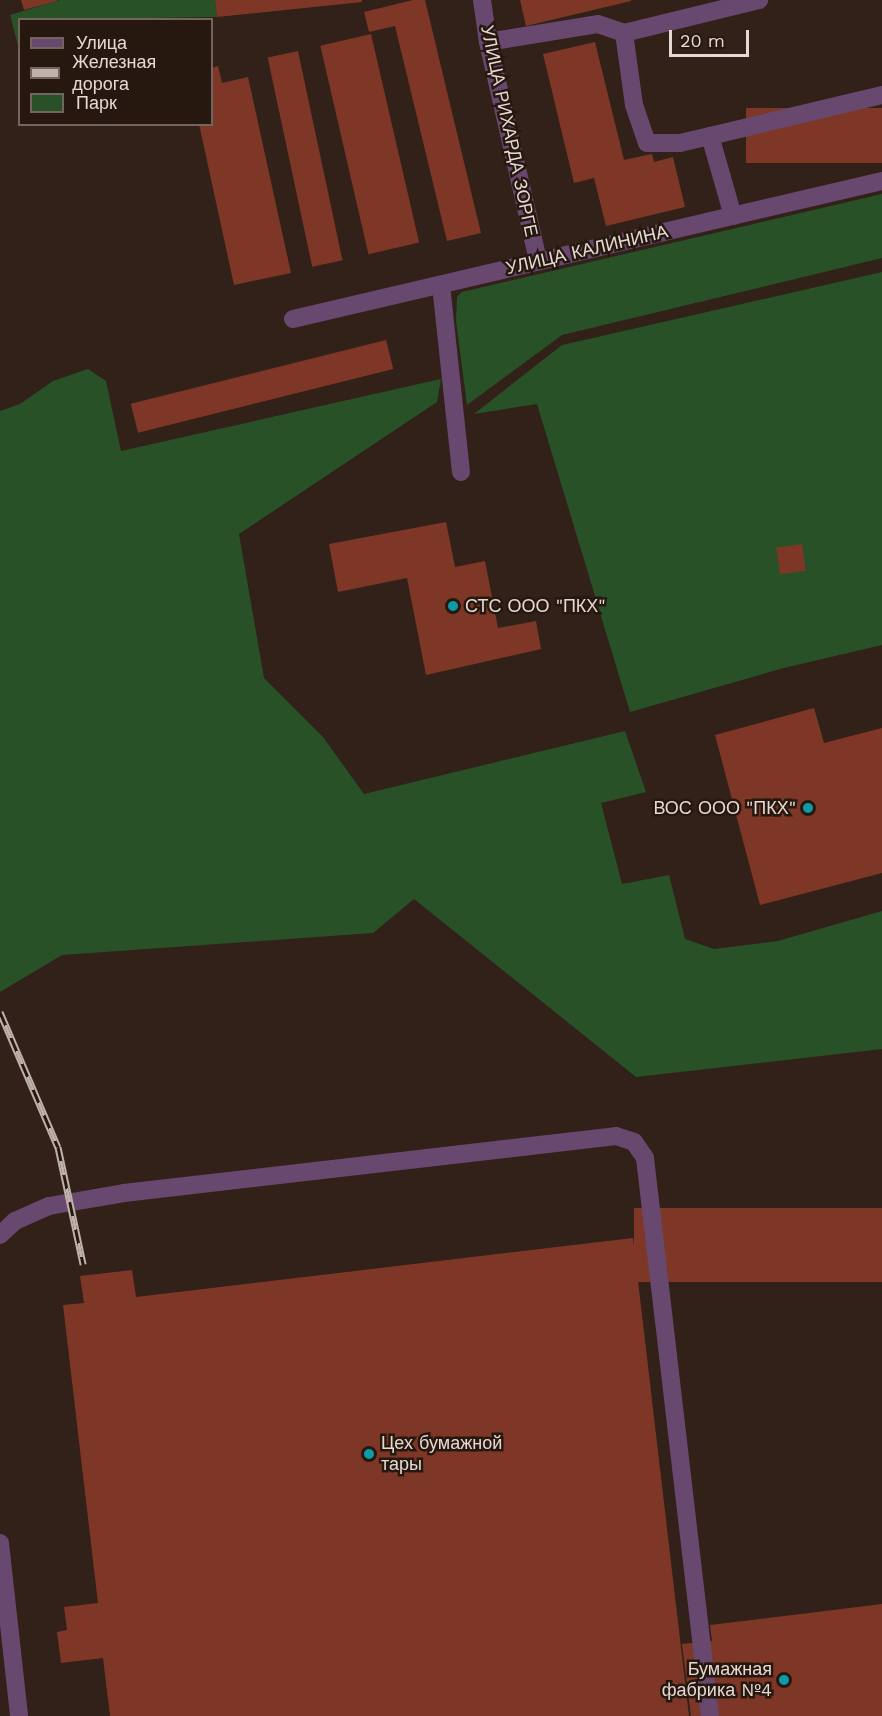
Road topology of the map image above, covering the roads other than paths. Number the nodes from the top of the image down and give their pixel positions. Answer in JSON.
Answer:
{"nodes":[{"id":1,"x":482,"y":0,"type":"edge"},
{"id":2,"x":759,"y":0,"type":"edge"},
{"id":3,"x":624,"y":33,"type":"junction"},
{"id":4,"x":488,"y":42,"type":"junction"},
{"id":5,"x":882,"y":95,"type":"edge"},
{"id":6,"x":710,"y":136,"type":"junction"},
{"id":7,"x":882,"y":181,"type":"edge"},
{"id":8,"x":733,"y":216,"type":"junction"},
{"id":9,"x":537,"y":261,"type":"junction"},
{"id":10,"x":441,"y":285,"type":"junction"},
{"id":11,"x":293,"y":319,"type":"dead end"},
{"id":12,"x":461,"y":472,"type":"dead end"},
{"id":13,"x":0,"y":1235,"type":"edge"},
{"id":14,"x":0,"y":1543,"type":"edge"},
{"id":15,"x":19,"y":1716,"type":"edge"},
{"id":16,"x":710,"y":1716,"type":"edge"}],
"edges":[{"from":1,"to":4,"type":"street","name":"УЛИЦА РИХАРДА ЗОРГЕ"},
{"from":2,"to":3,"type":"street"},
{"from":3,"to":4,"type":"street"},
{"from":3,"to":6,"type":"street"},
{"from":4,"to":9,"type":"street","name":"УЛИЦА РИХАРДА ЗОРГЕ"},
{"from":5,"to":6,"type":"street"},
{"from":6,"to":8,"type":"street"},
{"from":7,"to":8,"type":"street","name":"УЛИЦА КАЛИНИНА"},
{"from":8,"to":9,"type":"street","name":"УЛИЦА КАЛИНИНА"},
{"from":9,"to":10,"type":"street","name":"УЛИЦА КАЛИНИНА"},
{"from":10,"to":11,"type":"street","name":"УЛИЦА КАЛИНИНА"},
{"from":10,"to":12,"type":"street"},
{"from":13,"to":16,"type":"street"},
{"from":14,"to":15,"type":"street"}]}
